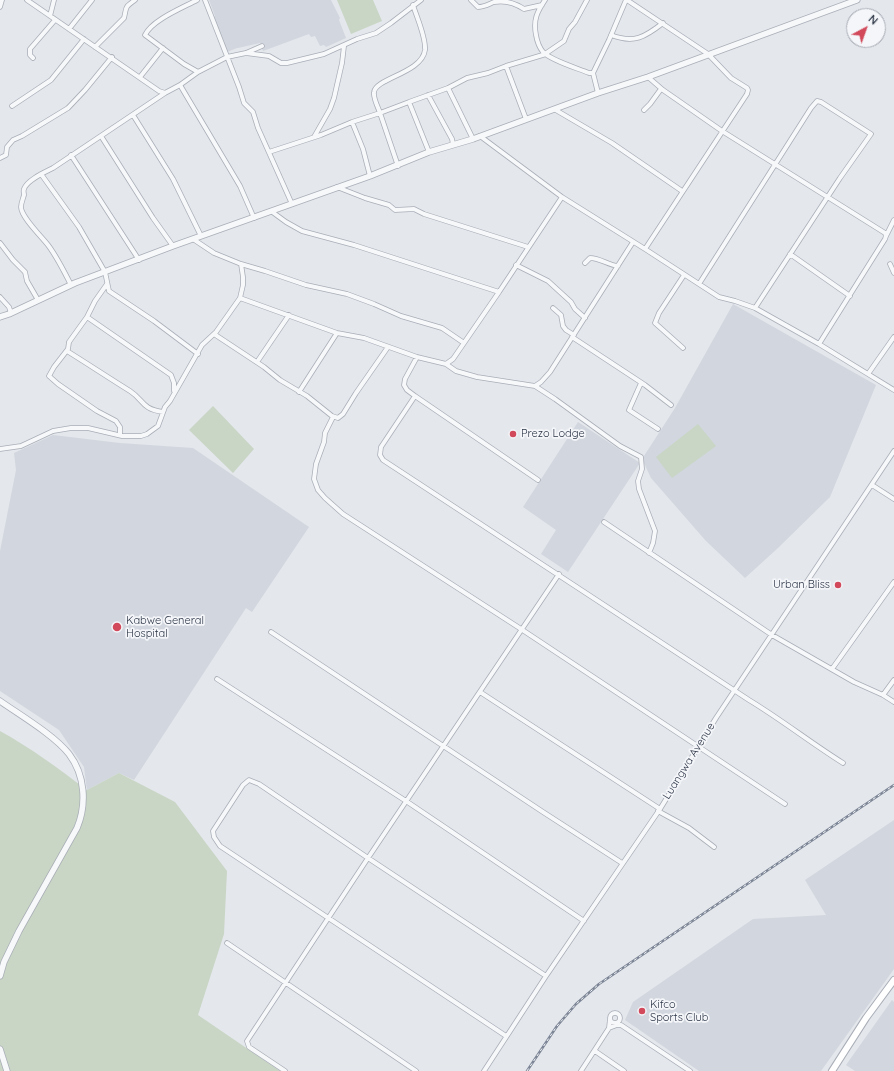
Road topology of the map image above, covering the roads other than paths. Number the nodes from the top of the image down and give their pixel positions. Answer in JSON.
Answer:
{"nodes":[{"id":1,"x":2,"y":0,"type":"edge"},
{"id":2,"x":28,"y":0,"type":"edge"},
{"id":3,"x":54,"y":0,"type":"edge"},
{"id":4,"x":92,"y":0,"type":"edge"},
{"id":5,"x":135,"y":0,"type":"edge"},
{"id":6,"x":197,"y":0,"type":"edge"},
{"id":7,"x":205,"y":0,"type":"edge"},
{"id":8,"x":421,"y":0,"type":"edge"},
{"id":9,"x":472,"y":0,"type":"edge"},
{"id":10,"x":545,"y":0,"type":"edge"},
{"id":11,"x":587,"y":0,"type":"edge"},
{"id":12,"x":627,"y":0,"type":"edge"},
{"id":13,"x":857,"y":0,"type":"edge"},
{"id":14,"x":413,"y":5,"type":"junction"},
{"id":15,"x":542,"y":5,"type":"junction"},
{"id":16,"x":0,"y":7,"type":"edge"},
{"id":17,"x":50,"y":16,"type":"junction"},
{"id":18,"x":55,"y":20,"type":"junction"},
{"id":19,"x":663,"y":23,"type":"junction"},
{"id":20,"x":69,"y":29,"type":"junction"},
{"id":21,"x":612,"y":35,"type":"junction"},
{"id":22,"x":84,"y":39,"type":"junction"},
{"id":23,"x":262,"y":46,"type":"dead end"},
{"id":24,"x":344,"y":46,"type":"junction"},
{"id":25,"x":96,"y":47,"type":"junction"},
{"id":26,"x":163,"y":48,"type":"junction"},
{"id":27,"x":246,"y":53,"type":"junction"},
{"id":28,"x":545,"y":54,"type":"junction"},
{"id":29,"x":708,"y":54,"type":"junction"},
{"id":30,"x":112,"y":57,"type":"junction"},
{"id":31,"x":227,"y":57,"type":"junction"},
{"id":32,"x":32,"y":58,"type":"dead end"},
{"id":33,"x":506,"y":66,"type":"junction"},
{"id":34,"x":198,"y":72,"type":"junction"},
{"id":35,"x":593,"y":73,"type":"junction"},
{"id":36,"x":140,"y":77,"type":"junction"},
{"id":37,"x":648,"y":77,"type":"junction"},
{"id":38,"x":180,"y":85,"type":"junction"},
{"id":39,"x":448,"y":88,"type":"junction"},
{"id":40,"x":661,"y":89,"type":"junction"},
{"id":41,"x":165,"y":93,"type":"junction"},
{"id":42,"x":598,"y":93,"type":"junction"},
{"id":43,"x":428,"y":95,"type":"junction"},
{"id":44,"x":409,"y":102,"type":"junction"},
{"id":45,"x":12,"y":106,"type":"dead end"},
{"id":46,"x":554,"y":109,"type":"junction"},
{"id":47,"x":644,"y":110,"type":"dead end"},
{"id":48,"x":380,"y":113,"type":"junction"},
{"id":49,"x":133,"y":115,"type":"junction"},
{"id":50,"x":526,"y":119,"type":"junction"},
{"id":51,"x":352,"y":122,"type":"junction"},
{"id":52,"x":722,"y":131,"type":"junction"},
{"id":53,"x":101,"y":136,"type":"junction"},
{"id":54,"x":480,"y":136,"type":"junction"},
{"id":55,"x":314,"y":137,"type":"junction"},
{"id":56,"x":473,"y":139,"type":"junction"},
{"id":57,"x":453,"y":144,"type":"junction"},
{"id":58,"x":269,"y":152,"type":"junction"},
{"id":59,"x":429,"y":152,"type":"junction"},
{"id":60,"x":71,"y":155,"type":"junction"},
{"id":61,"x":0,"y":158,"type":"edge"},
{"id":62,"x":774,"y":164,"type":"junction"},
{"id":63,"x":398,"y":166,"type":"junction"},
{"id":64,"x":41,"y":174,"type":"junction"},
{"id":65,"x":370,"y":176,"type":"junction"},
{"id":66,"x":336,"y":187,"type":"junction"},
{"id":67,"x":682,"y":191,"type":"junction"},
{"id":68,"x":562,"y":197,"type":"junction"},
{"id":69,"x":828,"y":198,"type":"junction"},
{"id":70,"x":292,"y":204,"type":"junction"},
{"id":71,"x":271,"y":211,"type":"junction"},
{"id":72,"x":254,"y":218,"type":"junction"},
{"id":73,"x":894,"y":220,"type":"edge"},
{"id":74,"x":201,"y":236,"type":"junction"},
{"id":75,"x":886,"y":236,"type":"junction"},
{"id":76,"x":193,"y":239,"type":"junction"},
{"id":77,"x":633,"y":242,"type":"junction"},
{"id":78,"x":0,"y":243,"type":"edge"},
{"id":79,"x":173,"y":246,"type":"junction"},
{"id":80,"x":528,"y":247,"type":"junction"},
{"id":81,"x":645,"y":249,"type":"junction"},
{"id":82,"x":790,"y":254,"type":"junction"},
{"id":83,"x":139,"y":260,"type":"junction"},
{"id":84,"x":585,"y":263,"type":"dead end"},
{"id":85,"x":241,"y":264,"type":"junction"},
{"id":86,"x":890,"y":264,"type":"dead end"},
{"id":87,"x":516,"y":265,"type":"junction"},
{"id":88,"x":618,"y":266,"type":"junction"},
{"id":89,"x":105,"y":272,"type":"junction"},
{"id":90,"x":894,"y":273,"type":"edge"},
{"id":91,"x":684,"y":275,"type":"junction"},
{"id":92,"x":107,"y":284,"type":"junction"},
{"id":93,"x":699,"y":284,"type":"junction"},
{"id":94,"x":70,"y":285,"type":"junction"},
{"id":95,"x":499,"y":292,"type":"junction"},
{"id":96,"x":850,"y":296,"type":"junction"},
{"id":97,"x":0,"y":297,"type":"edge"},
{"id":98,"x":240,"y":298,"type":"junction"},
{"id":99,"x":38,"y":300,"type":"junction"},
{"id":100,"x":553,"y":308,"type":"dead end"},
{"id":101,"x":755,"y":308,"type":"junction"},
{"id":102,"x":11,"y":313,"type":"junction"},
{"id":103,"x":289,"y":315,"type":"junction"},
{"id":104,"x":0,"y":317,"type":"edge"},
{"id":105,"x":87,"y":317,"type":"junction"},
{"id":106,"x":585,"y":318,"type":"junction"},
{"id":107,"x":337,"y":333,"type":"junction"},
{"id":108,"x":214,"y":334,"type":"junction"},
{"id":109,"x":573,"y":336,"type":"junction"},
{"id":110,"x":894,"y":337,"type":"edge"},
{"id":111,"x":464,"y":343,"type":"junction"},
{"id":112,"x":819,"y":344,"type":"junction"},
{"id":113,"x":388,"y":347,"type":"junction"},
{"id":114,"x":683,"y":348,"type":"dead end"},
{"id":115,"x":67,"y":351,"type":"junction"},
{"id":116,"x":198,"y":354,"type":"junction"},
{"id":117,"x":418,"y":357,"type":"junction"},
{"id":118,"x":257,"y":362,"type":"junction"},
{"id":119,"x":446,"y":364,"type":"junction"},
{"id":120,"x":868,"y":374,"type":"junction"},
{"id":121,"x":641,"y":383,"type":"junction"},
{"id":122,"x":535,"y":386,"type":"junction"},
{"id":123,"x":894,"y":390,"type":"edge"},
{"id":124,"x":299,"y":392,"type":"junction"},
{"id":125,"x":174,"y":393,"type":"junction"},
{"id":126,"x":415,"y":396,"type":"junction"},
{"id":127,"x":671,"y":405,"type":"dead end"},
{"id":128,"x":163,"y":412,"type":"junction"},
{"id":129,"x":333,"y":417,"type":"junction"},
{"id":130,"x":658,"y":429,"type":"dead end"},
{"id":131,"x":120,"y":436,"type":"junction"},
{"id":132,"x":0,"y":449,"type":"edge"},
{"id":133,"x":894,"y":451,"type":"edge"},
{"id":134,"x":538,"y":480,"type":"dead end"},
{"id":135,"x":872,"y":485,"type":"junction"},
{"id":136,"x":894,"y":499,"type":"edge"},
{"id":137,"x":604,"y":522,"type":"dead end"},
{"id":138,"x":649,"y":553,"type":"junction"},
{"id":139,"x":559,"y":574,"type":"junction"},
{"id":140,"x":894,"y":582,"type":"edge"},
{"id":141,"x":521,"y":629,"type":"junction"},
{"id":142,"x":272,"y":632,"type":"dead end"},
{"id":143,"x":772,"y":635,"type":"junction"},
{"id":144,"x":832,"y":669,"type":"junction"},
{"id":145,"x":217,"y":679,"type":"dead end"},
{"id":146,"x":894,"y":680,"type":"edge"},
{"id":147,"x":735,"y":691,"type":"junction"},
{"id":148,"x":480,"y":692,"type":"junction"},
{"id":149,"x":883,"y":695,"type":"junction"},
{"id":150,"x":0,"y":701,"type":"edge"},
{"id":151,"x":894,"y":702,"type":"edge"},
{"id":152,"x":444,"y":746,"type":"junction"},
{"id":153,"x":698,"y":746,"type":"junction"},
{"id":154,"x":843,"y":763,"type":"dead end"},
{"id":155,"x":406,"y":801,"type":"junction"},
{"id":156,"x":785,"y":804,"type":"dead end"},
{"id":157,"x":659,"y":810,"type":"junction"},
{"id":158,"x":714,"y":847,"type":"dead end"},
{"id":159,"x":368,"y":858,"type":"junction"},
{"id":160,"x":622,"y":863,"type":"junction"},
{"id":161,"x":328,"y":918,"type":"junction"},
{"id":162,"x":584,"y":921,"type":"junction"},
{"id":163,"x":227,"y":943,"type":"dead end"},
{"id":164,"x":0,"y":976,"type":"edge"},
{"id":165,"x":546,"y":976,"type":"junction"},
{"id":166,"x":894,"y":980,"type":"edge"},
{"id":167,"x":285,"y":983,"type":"junction"},
{"id":168,"x":610,"y":1019,"type":"junction"},
{"id":169,"x":620,"y":1022,"type":"junction"},
{"id":170,"x":611,"y":1027,"type":"junction"},
{"id":171,"x":506,"y":1036,"type":"junction"},
{"id":172,"x":0,"y":1049,"type":"edge"},
{"id":173,"x":595,"y":1051,"type":"junction"},
{"id":174,"x":7,"y":1071,"type":"edge"},
{"id":175,"x":285,"y":1071,"type":"edge"},
{"id":176,"x":416,"y":1071,"type":"edge"},
{"id":177,"x":484,"y":1071,"type":"edge"},
{"id":178,"x":582,"y":1071,"type":"edge"},
{"id":179,"x":624,"y":1071,"type":"edge"},
{"id":180,"x":690,"y":1071,"type":"edge"},
{"id":181,"x":832,"y":1071,"type":"edge"}],
"edges":[{"from":1,"to":16,"type":"street"},
{"from":2,"to":17,"type":"street"},
{"from":3,"to":17,"type":"street"},
{"from":4,"to":20,"type":"street"},
{"from":5,"to":25,"type":"street"},
{"from":6,"to":26,"type":"street"},
{"from":7,"to":31,"type":"street"},
{"from":8,"to":14,"type":"street"},
{"from":9,"to":15,"type":"street"},
{"from":10,"to":15,"type":"street"},
{"from":11,"to":28,"type":"street"},
{"from":12,"to":19,"type":"street"},
{"from":12,"to":21,"type":"street"},
{"from":13,"to":29,"type":"street"},
{"from":14,"to":24,"type":"street"},
{"from":14,"to":48,"type":"street"},
{"from":15,"to":28,"type":"street"},
{"from":17,"to":18,"type":"street"},
{"from":18,"to":20,"type":"street"},
{"from":18,"to":32,"type":"street"},
{"from":19,"to":21,"type":"street"},
{"from":19,"to":29,"type":"street"},
{"from":20,"to":22,"type":"street"},
{"from":21,"to":35,"type":"street"},
{"from":22,"to":25,"type":"street"},
{"from":22,"to":45,"type":"street"},
{"from":23,"to":27,"type":"street"},
{"from":24,"to":27,"type":"street"},
{"from":24,"to":55,"type":"street"},
{"from":25,"to":30,"type":"street"},
{"from":26,"to":34,"type":"street"},
{"from":26,"to":36,"type":"street"},
{"from":27,"to":31,"type":"street"},
{"from":28,"to":33,"type":"street"},
{"from":28,"to":35,"type":"street"},
{"from":29,"to":37,"type":"street"},
{"from":29,"to":52,"type":"street"},
{"from":30,"to":36,"type":"street"},
{"from":30,"to":61,"type":"street"},
{"from":31,"to":34,"type":"street"},
{"from":31,"to":58,"type":"street"},
{"from":33,"to":39,"type":"street"},
{"from":33,"to":50,"type":"street"},
{"from":34,"to":38,"type":"street"},
{"from":35,"to":42,"type":"street"},
{"from":36,"to":41,"type":"street"},
{"from":37,"to":40,"type":"street"},
{"from":37,"to":42,"type":"street"},
{"from":38,"to":41,"type":"street"},
{"from":38,"to":72,"type":"street"},
{"from":39,"to":43,"type":"street"},
{"from":39,"to":56,"type":"street"},
{"from":40,"to":47,"type":"street"},
{"from":40,"to":52,"type":"street"},
{"from":41,"to":49,"type":"street"},
{"from":42,"to":46,"type":"street"},
{"from":43,"to":44,"type":"street"},
{"from":43,"to":57,"type":"street"},
{"from":44,"to":48,"type":"street"},
{"from":44,"to":59,"type":"street"},
{"from":46,"to":50,"type":"street"},
{"from":46,"to":67,"type":"street"},
{"from":48,"to":51,"type":"street"},
{"from":48,"to":63,"type":"street"},
{"from":49,"to":53,"type":"street"},
{"from":49,"to":74,"type":"street"},
{"from":50,"to":54,"type":"street"},
{"from":51,"to":55,"type":"street"},
{"from":51,"to":65,"type":"street"},
{"from":52,"to":62,"type":"street"},
{"from":52,"to":67,"type":"street"},
{"from":53,"to":60,"type":"street"},
{"from":53,"to":79,"type":"street"},
{"from":54,"to":56,"type":"street"},
{"from":54,"to":68,"type":"street"},
{"from":55,"to":58,"type":"street"},
{"from":56,"to":57,"type":"street"},
{"from":57,"to":59,"type":"street"},
{"from":58,"to":70,"type":"street"},
{"from":59,"to":63,"type":"street"},
{"from":60,"to":64,"type":"street"},
{"from":60,"to":83,"type":"street"},
{"from":62,"to":69,"type":"street"},
{"from":62,"to":69,"type":"street"},
{"from":62,"to":93,"type":"street"},
{"from":63,"to":65,"type":"street"},
{"from":64,"to":89,"type":"street"},
{"from":64,"to":94,"type":"street"},
{"from":65,"to":66,"type":"street"},
{"from":66,"to":70,"type":"street"},
{"from":66,"to":80,"type":"street"},
{"from":67,"to":81,"type":"street"},
{"from":68,"to":77,"type":"street"},
{"from":68,"to":80,"type":"street"},
{"from":69,"to":75,"type":"street"},
{"from":69,"to":82,"type":"street"},
{"from":70,"to":71,"type":"street"},
{"from":71,"to":72,"type":"street"},
{"from":71,"to":95,"type":"street"},
{"from":72,"to":74,"type":"street"},
{"from":73,"to":75,"type":"street"},
{"from":74,"to":76,"type":"street"},
{"from":75,"to":96,"type":"street"},
{"from":76,"to":79,"type":"street"},
{"from":76,"to":85,"type":"street"},
{"from":77,"to":81,"type":"street"},
{"from":77,"to":88,"type":"street"},
{"from":78,"to":99,"type":"street"},
{"from":79,"to":83,"type":"street"},
{"from":80,"to":87,"type":"street"},
{"from":81,"to":91,"type":"street"},
{"from":82,"to":96,"type":"street"},
{"from":82,"to":101,"type":"street"},
{"from":83,"to":89,"type":"street"},
{"from":84,"to":88,"type":"street"},
{"from":85,"to":98,"type":"street"},
{"from":85,"to":111,"type":"street"},
{"from":86,"to":90,"type":"street"},
{"from":87,"to":95,"type":"street"},
{"from":87,"to":106,"type":"street"},
{"from":88,"to":106,"type":"street"},
{"from":89,"to":92,"type":"street"},
{"from":89,"to":94,"type":"street"},
{"from":91,"to":93,"type":"street"},
{"from":91,"to":114,"type":"street"},
{"from":92,"to":105,"type":"street"},
{"from":92,"to":116,"type":"street"},
{"from":93,"to":101,"type":"street"},
{"from":94,"to":99,"type":"street"},
{"from":95,"to":111,"type":"street"},
{"from":96,"to":112,"type":"street"},
{"from":97,"to":102,"type":"street"},
{"from":98,"to":103,"type":"street"},
{"from":98,"to":108,"type":"street"},
{"from":99,"to":102,"type":"street"},
{"from":100,"to":109,"type":"street"},
{"from":101,"to":112,"type":"street"},
{"from":102,"to":104,"type":"street"},
{"from":103,"to":107,"type":"street"},
{"from":103,"to":118,"type":"street"},
{"from":105,"to":115,"type":"street"},
{"from":105,"to":125,"type":"street"},
{"from":106,"to":109,"type":"street"},
{"from":107,"to":113,"type":"street"},
{"from":107,"to":124,"type":"street"},
{"from":108,"to":116,"type":"street"},
{"from":108,"to":118,"type":"street"},
{"from":109,"to":121,"type":"street"},
{"from":109,"to":122,"type":"street"},
{"from":110,"to":120,"type":"street"},
{"from":111,"to":119,"type":"street"},
{"from":112,"to":120,"type":"street"},
{"from":113,"to":117,"type":"street"},
{"from":113,"to":129,"type":"street"},
{"from":115,"to":128,"type":"street"},
{"from":115,"to":131,"type":"street"},
{"from":116,"to":125,"type":"street"},
{"from":117,"to":119,"type":"street"},
{"from":117,"to":126,"type":"street"},
{"from":118,"to":124,"type":"street"},
{"from":119,"to":122,"type":"street"},
{"from":120,"to":123,"type":"street"},
{"from":121,"to":127,"type":"street"},
{"from":121,"to":130,"type":"street"},
{"from":122,"to":138,"type":"street"},
{"from":124,"to":129,"type":"street"},
{"from":125,"to":128,"type":"street"},
{"from":126,"to":134,"type":"street"},
{"from":126,"to":139,"type":"street"},
{"from":128,"to":131,"type":"street"},
{"from":129,"to":141,"type":"street"},
{"from":131,"to":132,"type":"street"},
{"from":133,"to":135,"type":"street","name":"Luangwa Avenue"},
{"from":135,"to":136,"type":"street"},
{"from":135,"to":143,"type":"street","name":"Luangwa Avenue"},
{"from":137,"to":138,"type":"street"},
{"from":138,"to":143,"type":"street"},
{"from":139,"to":141,"type":"street"},
{"from":139,"to":147,"type":"street"},
{"from":140,"to":144,"type":"street"},
{"from":141,"to":148,"type":"street"},
{"from":141,"to":153,"type":"street"},
{"from":142,"to":152,"type":"street"},
{"from":143,"to":144,"type":"street"},
{"from":143,"to":147,"type":"street","name":"Luangwa Avenue"},
{"from":144,"to":149,"type":"street"},
{"from":145,"to":155,"type":"street"},
{"from":146,"to":149,"type":"street"},
{"from":147,"to":153,"type":"street","name":"Luangwa Avenue"},
{"from":147,"to":154,"type":"street"},
{"from":148,"to":152,"type":"street"},
{"from":148,"to":157,"type":"street"},
{"from":149,"to":151,"type":"street"},
{"from":150,"to":164,"type":"street"},
{"from":152,"to":155,"type":"street"},
{"from":152,"to":160,"type":"street"},
{"from":153,"to":156,"type":"street"},
{"from":153,"to":157,"type":"street","name":"Luangwa Avenue"},
{"from":155,"to":159,"type":"street"},
{"from":155,"to":162,"type":"street"},
{"from":157,"to":158,"type":"street"},
{"from":157,"to":160,"type":"street","name":"Luangwa Avenue"},
{"from":159,"to":161,"type":"street"},
{"from":159,"to":161,"type":"street"},
{"from":159,"to":165,"type":"street"},
{"from":160,"to":162,"type":"street","name":"Luangwa Avenue"},
{"from":161,"to":167,"type":"street"},
{"from":161,"to":171,"type":"street"},
{"from":162,"to":165,"type":"street","name":"Luangwa Avenue"},
{"from":163,"to":167,"type":"street"},
{"from":165,"to":171,"type":"street","name":"Luangwa Avenue"},
{"from":166,"to":181,"type":"main road"},
{"from":167,"to":175,"type":"street"},
{"from":167,"to":176,"type":"street"},
{"from":168,"to":169,"type":"street"},
{"from":168,"to":169,"type":"street"},
{"from":168,"to":170,"type":"street"},
{"from":169,"to":170,"type":"street"},
{"from":169,"to":180,"type":"street"},
{"from":170,"to":173,"type":"street"},
{"from":171,"to":177,"type":"street","name":"Luangwa Avenue"},
{"from":172,"to":174,"type":"street"},
{"from":173,"to":178,"type":"street"},
{"from":173,"to":179,"type":"street"}]}
